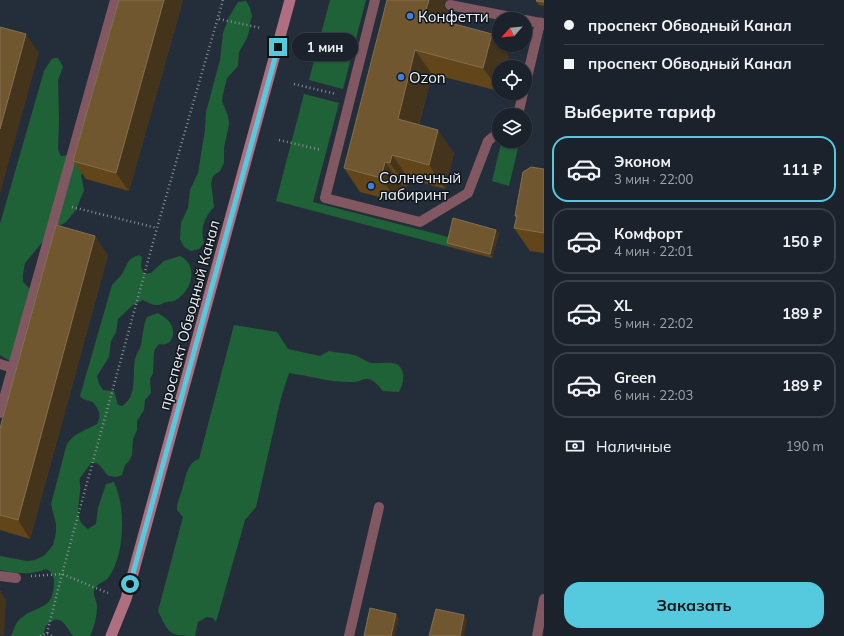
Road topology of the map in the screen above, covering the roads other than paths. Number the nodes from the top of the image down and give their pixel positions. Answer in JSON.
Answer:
{"nodes":[{"id":1,"x":115,"y":0,"type":"edge"},
{"id":2,"x":290,"y":0,"type":"edge"},
{"id":3,"x":376,"y":0,"type":"edge"},
{"id":4,"x":450,"y":5,"type":"dead end"},
{"id":5,"x":492,"y":13,"type":"edge"},
{"id":6,"x":532,"y":21,"type":"edge"},
{"id":7,"x":542,"y":23,"type":"edge"},
{"id":8,"x":532,"y":60,"type":"edge"},
{"id":9,"x":492,"y":138,"type":"edge"},
{"id":10,"x":0,"y":364,"type":"edge"},
{"id":11,"x":13,"y":368,"type":"junction"},
{"id":12,"x":0,"y":413,"type":"edge"},
{"id":13,"x":379,"y":507,"type":"dead end"},
{"id":14,"x":0,"y":576,"type":"edge"},
{"id":15,"x":16,"y":578,"type":"road end"},
{"id":16,"x":544,"y":599,"type":"edge"},
{"id":17,"x":111,"y":636,"type":"edge"},
{"id":18,"x":349,"y":636,"type":"edge"},
{"id":19,"x":537,"y":636,"type":"edge"}],
"edges":[{"from":1,"to":11,"type":"lane"},
{"from":2,"to":17,"type":"main road","name":"проспект Обводный Канал"},
{"from":3,"to":9,"type":"lane"},
{"from":4,"to":5,"type":"lane"},
{"from":6,"to":7,"type":"lane"},
{"from":7,"to":8,"type":"lane"},
{"from":10,"to":11,"type":"lane"},
{"from":11,"to":12,"type":"lane"},
{"from":13,"to":18,"type":"lane"},
{"from":14,"to":15,"type":"lane"},
{"from":16,"to":19,"type":"lane"}]}
